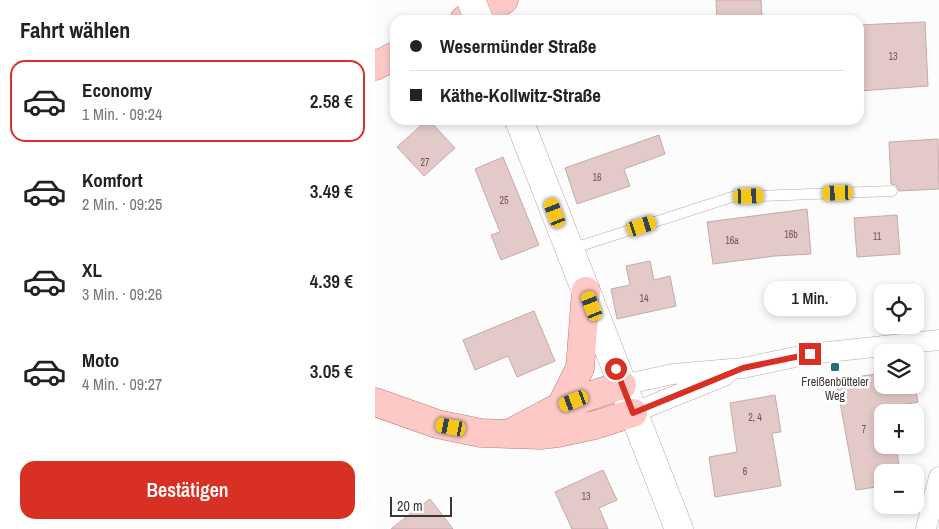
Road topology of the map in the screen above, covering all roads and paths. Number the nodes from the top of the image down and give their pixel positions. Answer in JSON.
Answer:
{"nodes":[{"id":1,"x":471,"y":0,"type":"edge"},
{"id":2,"x":504,"y":0,"type":"edge"},
{"id":3,"x":474,"y":15,"type":"edge"},
{"id":4,"x":477,"y":15,"type":"edge"},
{"id":5,"x":390,"y":58,"type":"edge"},
{"id":6,"x":375,"y":66,"type":"edge"},
{"id":7,"x":521,"y":125,"type":"edge"},
{"id":8,"x":892,"y":191,"type":"dead end"},
{"id":9,"x":569,"y":250,"type":"junction"},
{"id":10,"x":586,"y":291,"type":"junction"},
{"id":11,"x":939,"y":340,"type":"edge"},
{"id":12,"x":743,"y":368,"type":"junction"},
{"id":13,"x":622,"y":385,"type":"junction"},
{"id":14,"x":375,"y":402,"type":"edge"},
{"id":15,"x":561,"y":406,"type":"junction"},
{"id":16,"x":633,"y":413,"type":"junction"},
{"id":17,"x":512,"y":432,"type":"junction"},
{"id":18,"x":939,"y":477,"type":"edge"},
{"id":19,"x":679,"y":529,"type":"edge"},
{"id":20,"x":926,"y":529,"type":"edge"}],
"edges":[{"from":1,"to":4,"type":"street","bridge":true},
{"from":2,"to":3,"type":"main road"},
{"from":5,"to":6,"type":"main road"},
{"from":7,"to":9,"type":"street"},
{"from":8,"to":9,"type":"lane"},
{"from":9,"to":10,"type":"street"},
{"from":10,"to":13,"type":"street"},
{"from":10,"to":15,"type":"main road"},
{"from":11,"to":12,"type":"street"},
{"from":12,"to":13,"type":"street"},
{"from":12,"to":16,"type":"street"},
{"from":13,"to":15,"type":"main road"},
{"from":13,"to":16,"type":"street"},
{"from":14,"to":17,"type":"main road"},
{"from":15,"to":17,"type":"main road"},
{"from":16,"to":17,"type":"main road"},
{"from":16,"to":19,"type":"street"},
{"from":18,"to":20,"type":"street"}]}
